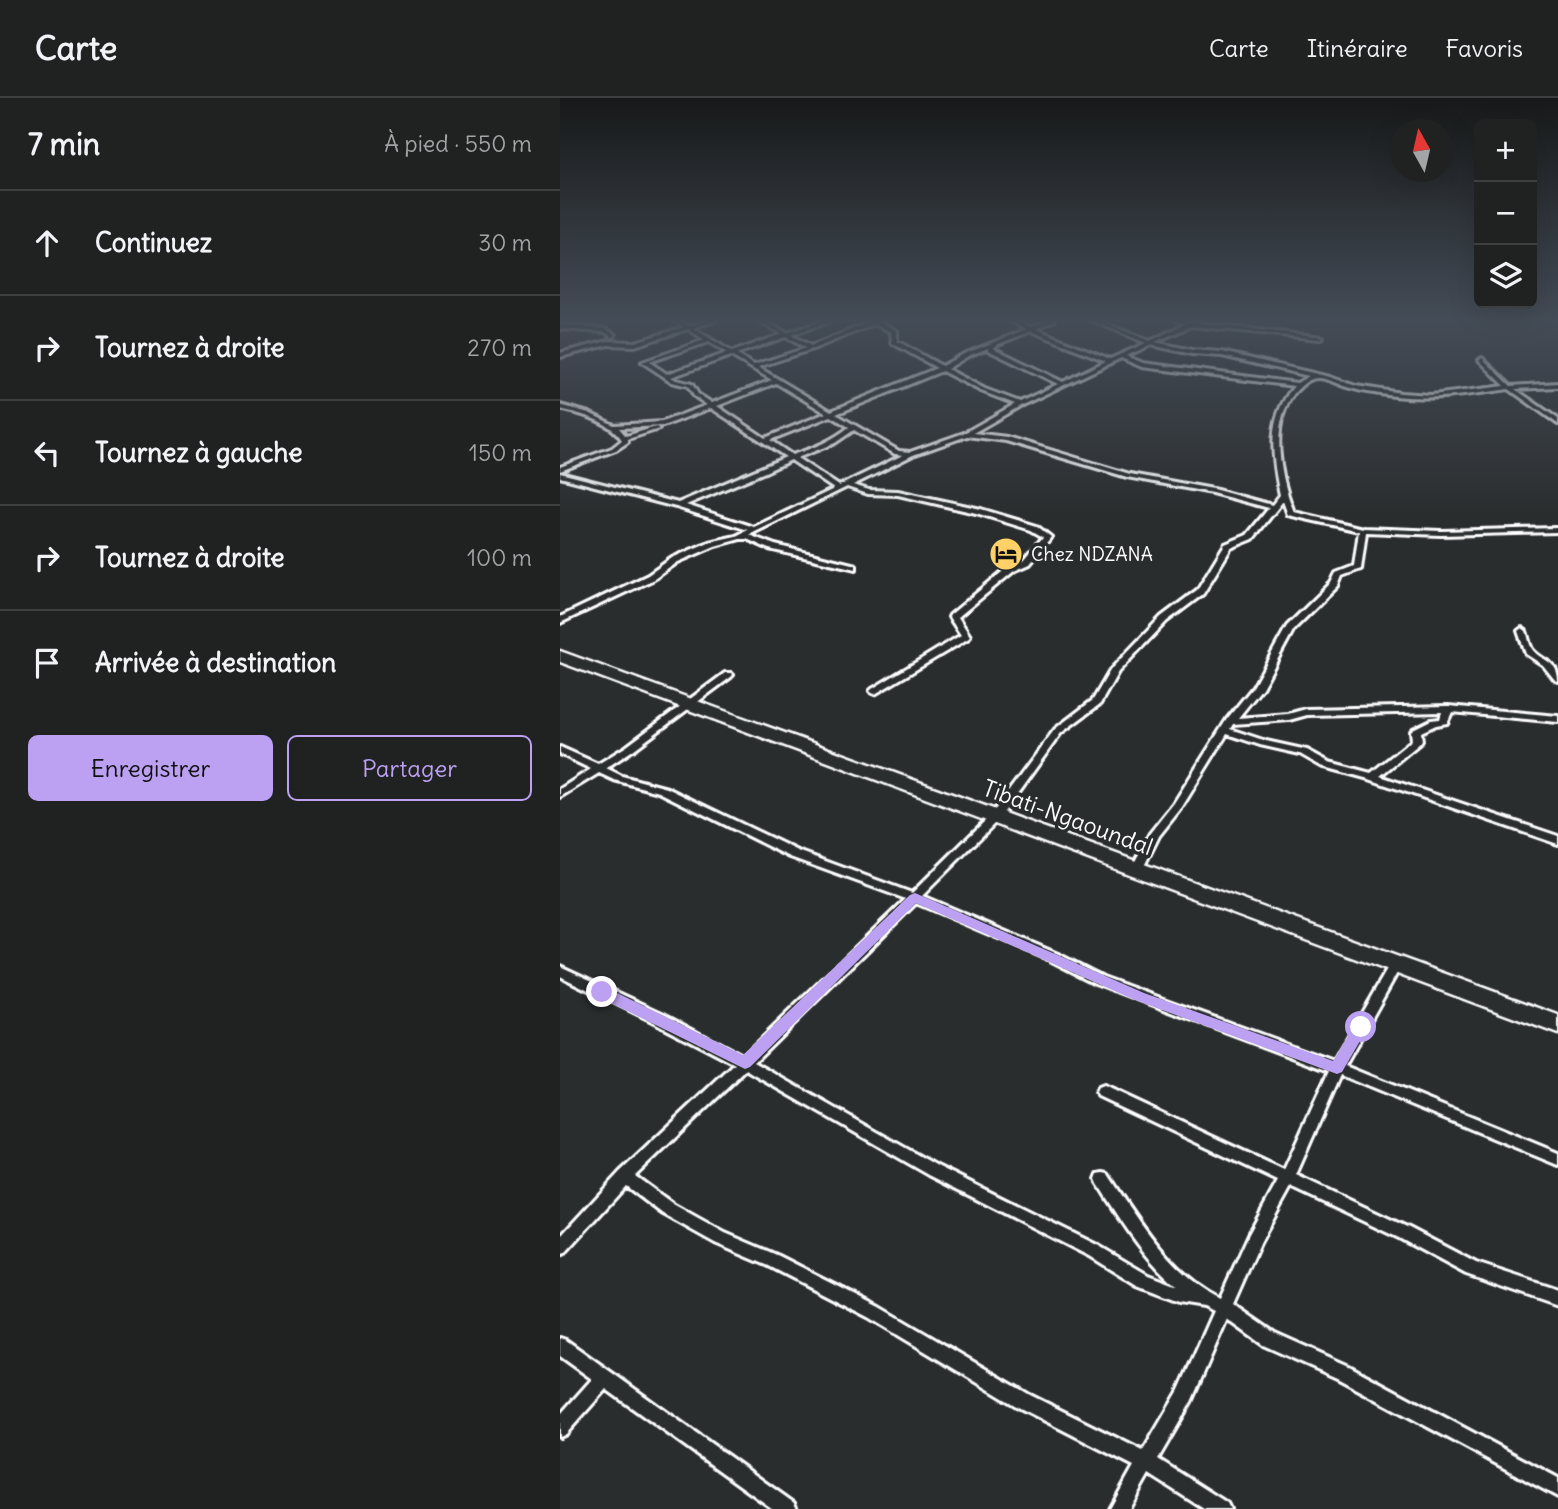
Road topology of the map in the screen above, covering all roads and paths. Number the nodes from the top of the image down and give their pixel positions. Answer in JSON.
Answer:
{"nodes":[{"id":1,"x":691,"y":386,"type":"edge"},
{"id":2,"x":763,"y":386,"type":"edge"},
{"id":3,"x":784,"y":386,"type":"edge"},
{"id":4,"x":896,"y":386,"type":"edge"},
{"id":5,"x":975,"y":386,"type":"edge"},
{"id":6,"x":1059,"y":386,"type":"edge"},
{"id":7,"x":1298,"y":386,"type":"edge"},
{"id":8,"x":1349,"y":386,"type":"edge"},
{"id":9,"x":1537,"y":386,"type":"edge"},
{"id":10,"x":1509,"y":387,"type":"junction"},
{"id":11,"x":1020,"y":404,"type":"junction"},
{"id":12,"x":713,"y":405,"type":"junction"},
{"id":13,"x":560,"y":407,"type":"edge"},
{"id":14,"x":830,"y":413,"type":"junction"},
{"id":15,"x":1558,"y":422,"type":"edge"},
{"id":16,"x":663,"y":424,"type":"junction"},
{"id":17,"x":611,"y":427,"type":"junction"},
{"id":18,"x":853,"y":427,"type":"junction"},
{"id":19,"x":966,"y":434,"type":"junction"},
{"id":20,"x":625,"y":438,"type":"junction"},
{"id":21,"x":765,"y":440,"type":"junction"},
{"id":22,"x":911,"y":454,"type":"junction"},
{"id":23,"x":794,"y":458,"type":"junction"},
{"id":24,"x":560,"y":469,"type":"edge"},
{"id":25,"x":560,"y":475,"type":"edge"},
{"id":26,"x":843,"y":487,"type":"junction"},
{"id":27,"x":1284,"y":495,"type":"junction"},
{"id":28,"x":680,"y":505,"type":"junction"},
{"id":29,"x":1273,"y":507,"type":"junction"},
{"id":30,"x":754,"y":529,"type":"junction"},
{"id":31,"x":1363,"y":530,"type":"junction"},
{"id":32,"x":1558,"y":530,"type":"edge"},
{"id":33,"x":734,"y":539,"type":"junction"},
{"id":34,"x":853,"y":567,"type":"dead end"},
{"id":35,"x":560,"y":620,"type":"edge"},
{"id":36,"x":1522,"y":631,"type":"dead end"},
{"id":37,"x":560,"y":656,"type":"edge"},
{"id":38,"x":728,"y":675,"type":"dead end"},
{"id":39,"x":1558,"y":678,"type":"edge"},
{"id":40,"x":875,"y":691,"type":"dead end"},
{"id":41,"x":690,"y":704,"type":"junction"},
{"id":42,"x":1448,"y":709,"type":"junction"},
{"id":43,"x":1558,"y":719,"type":"edge"},
{"id":44,"x":1227,"y":725,"type":"junction"},
{"id":45,"x":560,"y":750,"type":"edge"},
{"id":46,"x":600,"y":769,"type":"junction"},
{"id":47,"x":1373,"y":777,"type":"junction"},
{"id":48,"x":560,"y":794,"type":"edge"},
{"id":49,"x":995,"y":817,"type":"junction"},
{"id":50,"x":1558,"y":841,"type":"edge"},
{"id":51,"x":1137,"y":869,"type":"junction"},
{"id":52,"x":915,"y":898,"type":"junction"},
{"id":53,"x":1396,"y":964,"type":"junction"},
{"id":54,"x":560,"y":971,"type":"edge"},
{"id":55,"x":1558,"y":1025,"type":"edge"},
{"id":56,"x":745,"y":1063,"type":"junction"},
{"id":57,"x":1337,"y":1068,"type":"junction"},
{"id":58,"x":1103,"y":1092,"type":"dead end"},
{"id":59,"x":1558,"y":1159,"type":"edge"},
{"id":60,"x":625,"y":1177,"type":"junction"},
{"id":61,"x":1103,"y":1179,"type":"dead end"},
{"id":62,"x":1285,"y":1179,"type":"junction"},
{"id":63,"x":560,"y":1248,"type":"edge"},
{"id":64,"x":1558,"y":1298,"type":"edge"},
{"id":65,"x":1206,"y":1299,"type":"junction"},
{"id":66,"x":1225,"y":1308,"type":"junction"},
{"id":67,"x":560,"y":1346,"type":"edge"},
{"id":68,"x":603,"y":1379,"type":"junction"},
{"id":69,"x":560,"y":1428,"type":"edge"},
{"id":70,"x":1146,"y":1462,"type":"junction"},
{"id":71,"x":1558,"y":1488,"type":"edge"},
{"id":72,"x":788,"y":1509,"type":"edge"},
{"id":73,"x":1119,"y":1509,"type":"edge"},
{"id":74,"x":1221,"y":1509,"type":"edge"}],
"edges":[{"from":1,"to":12,"type":"street"},
{"from":2,"to":12,"type":"street"},
{"from":3,"to":14,"type":"street"},
{"from":4,"to":14,"type":"street"},
{"from":5,"to":11,"type":"street"},
{"from":6,"to":11,"type":"street"},
{"from":7,"to":27,"type":"street"},
{"from":8,"to":10,"type":"street"},
{"from":9,"to":10,"type":"street"},
{"from":10,"to":15,"type":"street"},
{"from":11,"to":19,"type":"street"},
{"from":12,"to":16,"type":"street"},
{"from":12,"to":21,"type":"street"},
{"from":13,"to":17,"type":"street"},
{"from":14,"to":18,"type":"street"},
{"from":14,"to":21,"type":"street"},
{"from":16,"to":17,"type":"street"},
{"from":16,"to":20,"type":"street"},
{"from":17,"to":20,"type":"street"},
{"from":18,"to":22,"type":"street"},
{"from":18,"to":23,"type":"street"},
{"from":19,"to":22,"type":"street"},
{"from":19,"to":29,"type":"street"},
{"from":20,"to":24,"type":"street"},
{"from":21,"to":23,"type":"street"},
{"from":22,"to":26,"type":"street"},
{"from":23,"to":26,"type":"street"},
{"from":23,"to":28,"type":"street"},
{"from":25,"to":28,"type":"street"},
{"from":26,"to":30,"type":"street"},
{"from":26,"to":40,"type":"street"},
{"from":27,"to":29,"type":"street"},
{"from":27,"to":31,"type":"street"},
{"from":28,"to":30,"type":"street"},
{"from":29,"to":49,"type":"street"},
{"from":30,"to":33,"type":"street"},
{"from":31,"to":32,"type":"street"},
{"from":31,"to":44,"type":"street"},
{"from":33,"to":34,"type":"street"},
{"from":33,"to":35,"type":"street"},
{"from":36,"to":39,"type":"street"},
{"from":37,"to":41,"type":"highway","name":"Tibati-Ngaoundal"},
{"from":38,"to":41,"type":"street"},
{"from":41,"to":46,"type":"street"},
{"from":41,"to":49,"type":"highway","name":"Tibati-Ngaoundal"},
{"from":42,"to":43,"type":"street"},
{"from":42,"to":44,"type":"street"},
{"from":42,"to":47,"type":"street"},
{"from":44,"to":47,"type":"street"},
{"from":44,"to":51,"type":"street"},
{"from":45,"to":46,"type":"street"},
{"from":46,"to":48,"type":"street"},
{"from":46,"to":52,"type":"street"},
{"from":47,"to":50,"type":"street"},
{"from":49,"to":51,"type":"highway","name":"Tibati-Ngaoundal"},
{"from":49,"to":52,"type":"street"},
{"from":51,"to":53,"type":"highway","name":"Tibati-Ngaoundal"},
{"from":52,"to":56,"type":"street"},
{"from":52,"to":57,"type":"street"},
{"from":53,"to":55,"type":"highway","name":"Tibati-Ngaoundal"},
{"from":53,"to":57,"type":"street"},
{"from":54,"to":56,"type":"street"},
{"from":56,"to":60,"type":"street"},
{"from":56,"to":65,"type":"street"},
{"from":57,"to":59,"type":"street"},
{"from":57,"to":62,"type":"street"},
{"from":58,"to":62,"type":"street"},
{"from":60,"to":63,"type":"street"},
{"from":60,"to":70,"type":"street"},
{"from":61,"to":65,"type":"street"},
{"from":62,"to":64,"type":"street"},
{"from":62,"to":66,"type":"street"},
{"from":65,"to":66,"type":"street"},
{"from":66,"to":70,"type":"street"},
{"from":66,"to":71,"type":"street"},
{"from":67,"to":68,"type":"street"},
{"from":68,"to":69,"type":"street"},
{"from":68,"to":72,"type":"street"},
{"from":70,"to":73,"type":"street"},
{"from":70,"to":74,"type":"street"}]}
